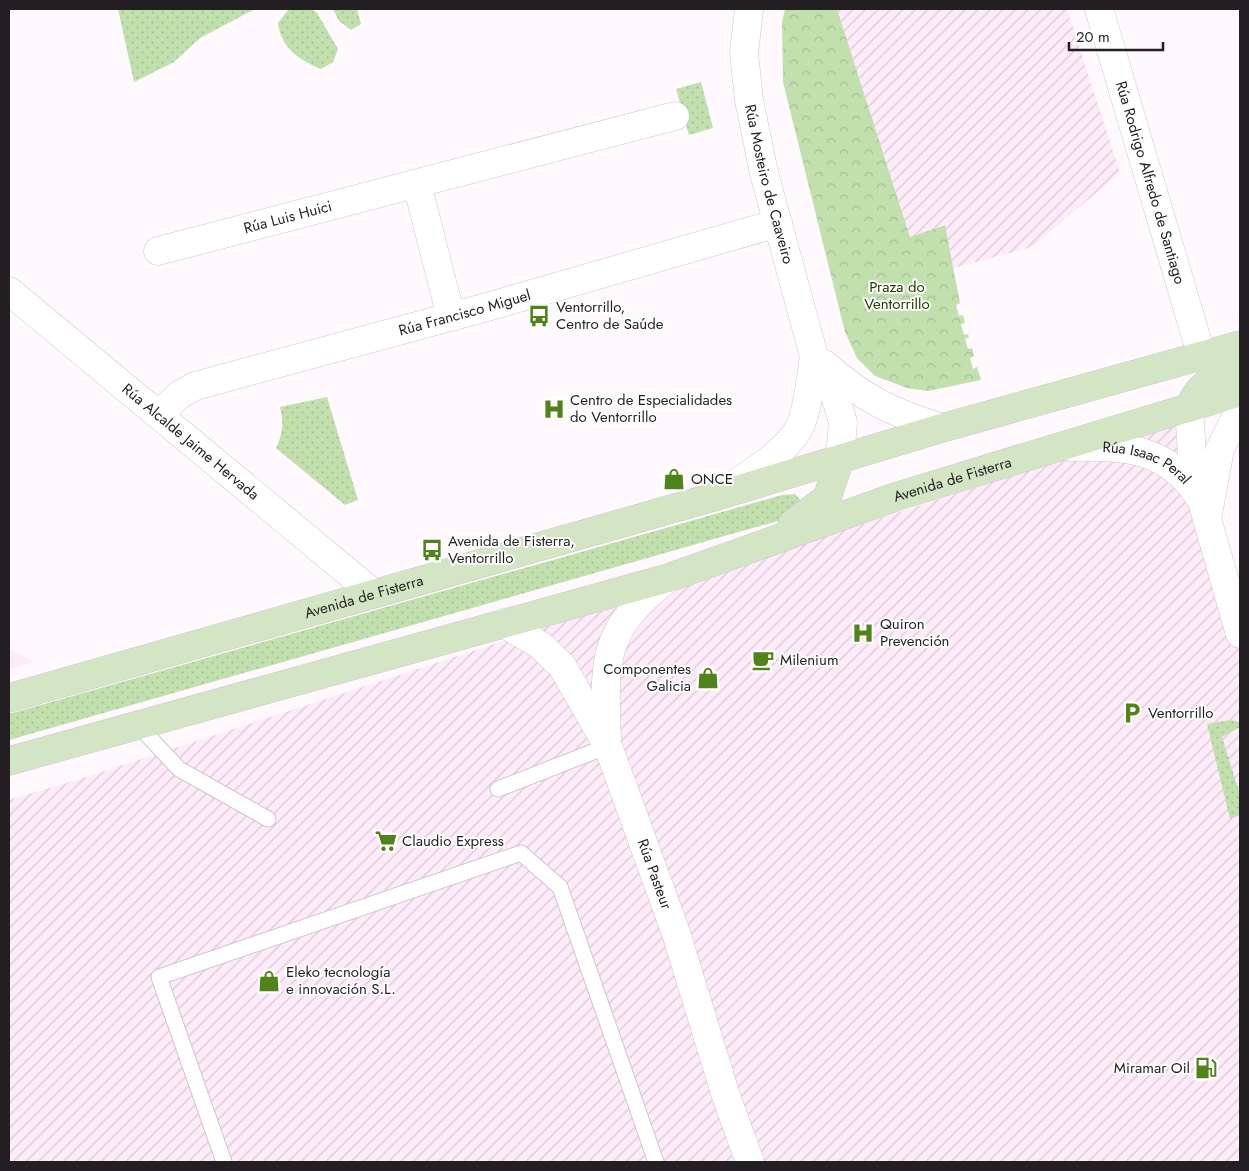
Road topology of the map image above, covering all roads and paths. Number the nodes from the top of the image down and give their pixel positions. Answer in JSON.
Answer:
{"nodes":[{"id":1,"x":749,"y":9,"type":"edge"},
{"id":2,"x":1099,"y":9,"type":"edge"},
{"id":3,"x":675,"y":116,"type":"dead end"},
{"id":4,"x":417,"y":184,"type":"junction"},
{"id":5,"x":778,"y":223,"type":"junction"},
{"id":6,"x":158,"y":251,"type":"dead end"},
{"id":7,"x":9,"y":292,"type":"edge"},
{"id":8,"x":451,"y":317,"type":"junction"},
{"id":9,"x":1240,"y":345,"type":"edge"},
{"id":10,"x":814,"y":356,"type":"junction"},
{"id":11,"x":1202,"y":357,"type":"junction"},
{"id":12,"x":1240,"y":368,"type":"edge"},
{"id":13,"x":1240,"y":392,"type":"edge"},
{"id":14,"x":1189,"y":408,"type":"junction"},
{"id":15,"x":1240,"y":409,"type":"edge"},
{"id":16,"x":158,"y":415,"type":"junction"},
{"id":17,"x":942,"y":428,"type":"junction"},
{"id":18,"x":1061,"y":447,"type":"junction"},
{"id":19,"x":840,"y":459,"type":"junction"},
{"id":20,"x":717,"y":496,"type":"junction"},
{"id":21,"x":1208,"y":516,"type":"junction"},
{"id":22,"x":768,"y":541,"type":"junction"},
{"id":23,"x":668,"y":578,"type":"junction"},
{"id":24,"x":373,"y":593,"type":"junction"},
{"id":25,"x":503,"y":623,"type":"junction"},
{"id":26,"x":1240,"y":634,"type":"edge"},
{"id":27,"x":10,"y":696,"type":"edge"},
{"id":28,"x":139,"y":726,"type":"junction"},
{"id":29,"x":608,"y":746,"type":"junction"},
{"id":30,"x":9,"y":761,"type":"edge"},
{"id":31,"x":498,"y":789,"type":"dead end"},
{"id":32,"x":268,"y":819,"type":"dead end"},
{"id":33,"x":224,"y":1162,"type":"edge"},
{"id":34,"x":656,"y":1162,"type":"edge"},
{"id":35,"x":750,"y":1162,"type":"edge"}],
"edges":[{"from":1,"to":5,"type":"street","name":"Rúa Mosteiro de Caaveiro"},
{"from":2,"to":11,"type":"street","name":"Rúa Rodrigo Alfredo de Santiago"},
{"from":3,"to":4,"type":"street","name":"Rúa Luis Huici"},
{"from":4,"to":6,"type":"street","name":"Rúa Luis Huici"},
{"from":4,"to":8,"type":"street"},
{"from":5,"to":8,"type":"street","name":"Rúa Francisco Miguel"},
{"from":5,"to":10,"type":"street","name":"Rúa Mosteiro de Caaveiro"},
{"from":7,"to":16,"type":"street","name":"Rúa Alcalde Jaime Hervada"},
{"from":8,"to":16,"type":"street","name":"Rúa Francisco Miguel"},
{"from":9,"to":11,"type":"main road","name":"Avenida de Fisterra"},
{"from":10,"to":17,"type":"street"},
{"from":10,"to":19,"type":"street","name":"Rúa Mosteiro de Caaveiro"},
{"from":10,"to":20,"type":"street","name":"Avenida de Fisterra"},
{"from":11,"to":17,"type":"main road","name":"Avenida de Fisterra"},
{"from":12,"to":14,"type":"main road"},
{"from":13,"to":14,"type":"main road","name":"Avenida de Fisterra"},
{"from":14,"to":18,"type":"main road","name":"Avenida de Fisterra"},
{"from":14,"to":21,"type":"street","name":"Rúa Isaac Peral"},
{"from":15,"to":21,"type":"street"},
{"from":16,"to":24,"type":"street","name":"Rúa Alcalde Jaime Hervada"},
{"from":17,"to":19,"type":"main road","name":"Avenida de Fisterra"},
{"from":18,"to":21,"type":"street","name":"Rúa Isaac Peral"},
{"from":18,"to":22,"type":"main road","name":"Avenida de Fisterra"},
{"from":19,"to":20,"type":"main road","name":"Avenida de Fisterra"},
{"from":19,"to":22,"type":"main road"},
{"from":20,"to":24,"type":"main road","name":"Avenida de Fisterra"},
{"from":21,"to":26,"type":"street","name":"Rúa Isaac Peral"},
{"from":22,"to":23,"type":"main road","name":"Avenida de Fisterra"},
{"from":23,"to":25,"type":"main road","name":"Avenida de Fisterra"},
{"from":23,"to":29,"type":"street","name":"Avenida de Fisterra"},
{"from":24,"to":27,"type":"main road","name":"Avenida de Fisterra"},
{"from":25,"to":28,"type":"main road","name":"Avenida de Fisterra"},
{"from":25,"to":29,"type":"street","name":"Rúa Pasteur"},
{"from":28,"to":30,"type":"main road","name":"Avenida de Fisterra"},
{"from":28,"to":32,"type":"lane"},
{"from":29,"to":31,"type":"lane"},
{"from":29,"to":35,"type":"street","name":"Rúa Pasteur"},
{"from":33,"to":34,"type":"lane"}]}
